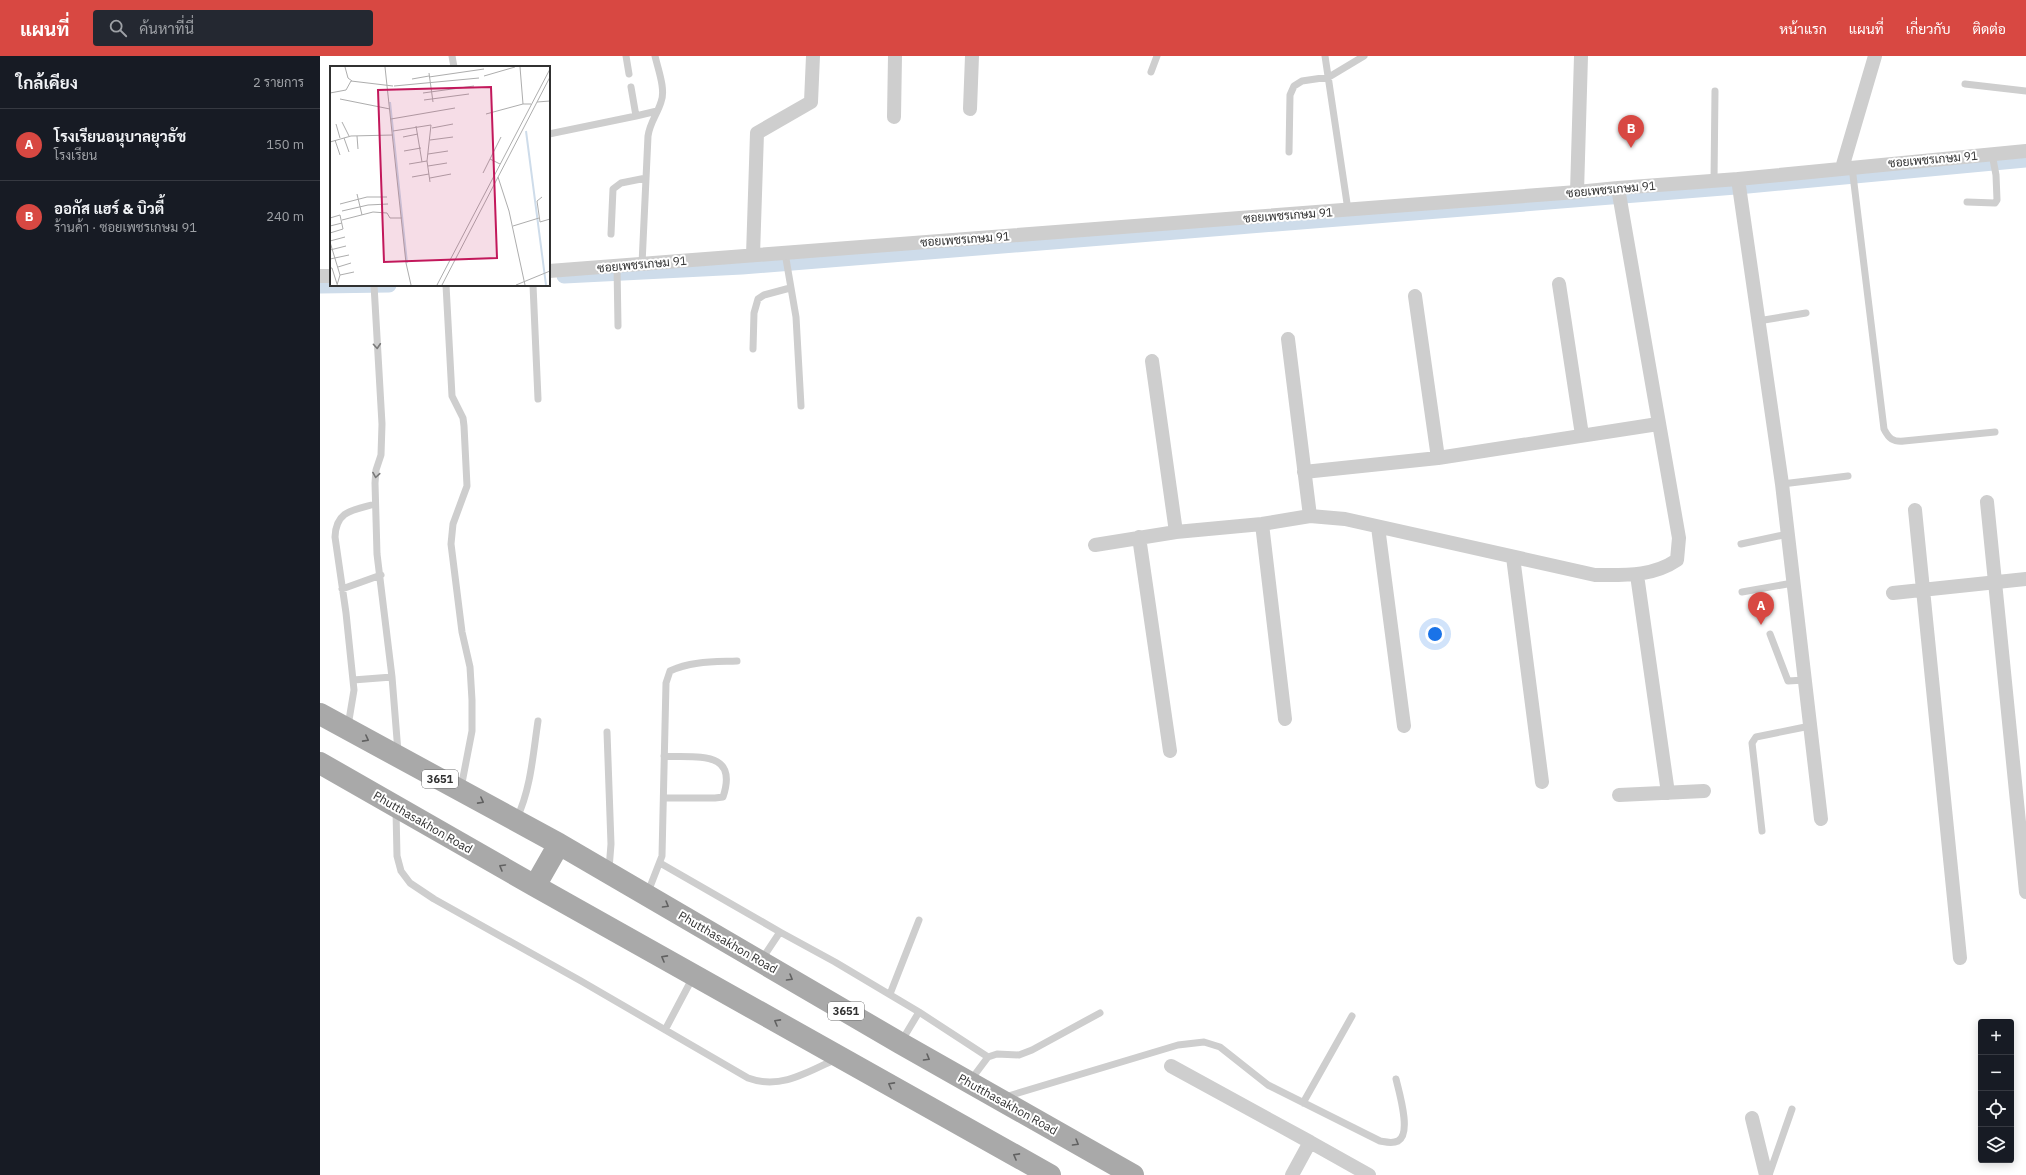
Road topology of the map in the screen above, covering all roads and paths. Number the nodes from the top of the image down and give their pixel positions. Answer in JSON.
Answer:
{"nodes":[{"id":1,"x":452,"y":56,"type":"edge"},
{"id":2,"x":626,"y":56,"type":"edge"},
{"id":3,"x":655,"y":56,"type":"edge"},
{"id":4,"x":813,"y":56,"type":"edge"},
{"id":5,"x":895,"y":56,"type":"edge"},
{"id":6,"x":972,"y":56,"type":"edge"},
{"id":7,"x":1157,"y":56,"type":"edge"},
{"id":8,"x":1325,"y":56,"type":"edge"},
{"id":9,"x":1364,"y":56,"type":"edge"},
{"id":10,"x":1581,"y":56,"type":"edge"},
{"id":11,"x":1875,"y":56,"type":"edge"},
{"id":12,"x":454,"y":66,"type":"edge"},
{"id":13,"x":1151,"y":72,"type":"dead end"},
{"id":14,"x":629,"y":74,"type":"dead end"},
{"id":15,"x":1329,"y":77,"type":"junction"},
{"id":16,"x":1965,"y":84,"type":"dead end"},
{"id":17,"x":631,"y":87,"type":"dead end"},
{"id":18,"x":1715,"y":91,"type":"dead end"},
{"id":19,"x":2026,"y":91,"type":"edge"},
{"id":20,"x":970,"y":109,"type":"dead end"},
{"id":21,"x":657,"y":111,"type":"junction"},
{"id":22,"x":636,"y":116,"type":"junction"},
{"id":23,"x":894,"y":117,"type":"dead end"},
{"id":24,"x":550,"y":134,"type":"edge"},
{"id":25,"x":2026,"y":151,"type":"edge"},
{"id":26,"x":1289,"y":152,"type":"dead end"},
{"id":27,"x":1993,"y":157,"type":"junction"},
{"id":28,"x":1847,"y":167,"type":"junction"},
{"id":29,"x":646,"y":178,"type":"junction"},
{"id":30,"x":1738,"y":179,"type":"junction"},
{"id":31,"x":1714,"y":181,"type":"junction"},
{"id":32,"x":1618,"y":188,"type":"junction"},
{"id":33,"x":1577,"y":192,"type":"junction"},
{"id":34,"x":1967,"y":202,"type":"dead end"},
{"id":35,"x":1348,"y":210,"type":"junction"},
{"id":36,"x":611,"y":234,"type":"dead end"},
{"id":37,"x":753,"y":255,"type":"junction"},
{"id":38,"x":786,"y":260,"type":"junction"},
{"id":39,"x":642,"y":264,"type":"junction"},
{"id":40,"x":550,"y":272,"type":"edge"},
{"id":41,"x":618,"y":273,"type":"junction"},
{"id":42,"x":790,"y":284,"type":"junction"},
{"id":43,"x":1559,"y":284,"type":"dead end"},
{"id":44,"x":533,"y":286,"type":"edge"},
{"id":45,"x":374,"y":288,"type":"edge"},
{"id":46,"x":446,"y":288,"type":"edge"},
{"id":47,"x":1416,"y":296,"type":"dead end"},
{"id":48,"x":1806,"y":313,"type":"dead end"},
{"id":49,"x":1758,"y":321,"type":"junction"},
{"id":50,"x":618,"y":326,"type":"dead end"},
{"id":51,"x":1288,"y":339,"type":"dead end"},
{"id":52,"x":753,"y":349,"type":"dead end"},
{"id":53,"x":1152,"y":361,"type":"dead end"},
{"id":54,"x":538,"y":399,"type":"dead end"},
{"id":55,"x":801,"y":406,"type":"dead end"},
{"id":56,"x":1658,"y":424,"type":"junction"},
{"id":57,"x":1994,"y":432,"type":"dead end"},
{"id":58,"x":1582,"y":435,"type":"junction"},
{"id":59,"x":1438,"y":458,"type":"junction"},
{"id":60,"x":1304,"y":472,"type":"junction"},
{"id":61,"x":1848,"y":476,"type":"dead end"},
{"id":62,"x":1782,"y":484,"type":"junction"},
{"id":63,"x":1986,"y":502,"type":"dead end"},
{"id":64,"x":375,"y":504,"type":"junction"},
{"id":65,"x":1915,"y":510,"type":"dead end"},
{"id":66,"x":1310,"y":516,"type":"junction"},
{"id":67,"x":1262,"y":524,"type":"junction"},
{"id":68,"x":1378,"y":527,"type":"junction"},
{"id":69,"x":1176,"y":532,"type":"junction"},
{"id":70,"x":1788,"y":534,"type":"junction"},
{"id":71,"x":1139,"y":537,"type":"junction"},
{"id":72,"x":1095,"y":544,"type":"dead end"},
{"id":73,"x":1741,"y":544,"type":"dead end"},
{"id":74,"x":1512,"y":557,"type":"junction"},
{"id":75,"x":381,"y":575,"type":"junction"},
{"id":76,"x":1637,"y":575,"type":"junction"},
{"id":77,"x":2026,"y":579,"type":"edge"},
{"id":78,"x":1994,"y":582,"type":"junction"},
{"id":79,"x":1793,"y":583,"type":"junction"},
{"id":80,"x":342,"y":589,"type":"junction"},
{"id":81,"x":1924,"y":590,"type":"junction"},
{"id":82,"x":1742,"y":592,"type":"dead end"},
{"id":83,"x":1893,"y":593,"type":"dead end"},
{"id":84,"x":1770,"y":634,"type":"dead end"},
{"id":85,"x":737,"y":661,"type":"dead end"},
{"id":86,"x":392,"y":678,"type":"junction"},
{"id":87,"x":353,"y":680,"type":"junction"},
{"id":88,"x":1805,"y":680,"type":"junction"},
{"id":89,"x":320,"y":714,"type":"edge"},
{"id":90,"x":1285,"y":719,"type":"dead end"},
{"id":91,"x":538,"y":721,"type":"dead end"},
{"id":92,"x":1404,"y":726,"type":"dead end"},
{"id":93,"x":1810,"y":726,"type":"junction"},
{"id":94,"x":347,"y":729,"type":"junction"},
{"id":95,"x":607,"y":732,"type":"dead end"},
{"id":96,"x":1170,"y":750,"type":"dead end"},
{"id":97,"x":664,"y":756,"type":"junction"},
{"id":98,"x":399,"y":757,"type":"junction"},
{"id":99,"x":320,"y":763,"type":"edge"},
{"id":100,"x":1542,"y":782,"type":"dead end"},
{"id":101,"x":461,"y":791,"type":"junction"},
{"id":102,"x":1704,"y":791,"type":"dead end"},
{"id":103,"x":1668,"y":793,"type":"junction"},
{"id":104,"x":1619,"y":795,"type":"dead end"},
{"id":105,"x":664,"y":798,"type":"junction"},
{"id":106,"x":396,"y":806,"type":"junction"},
{"id":107,"x":1821,"y":819,"type":"dead end"},
{"id":108,"x":516,"y":820,"type":"junction"},
{"id":109,"x":1762,"y":831,"type":"dead end"},
{"id":110,"x":559,"y":844,"type":"junction"},
{"id":111,"x":660,"y":863,"type":"junction"},
{"id":112,"x":608,"y":872,"type":"junction"},
{"id":113,"x":535,"y":886,"type":"junction"},
{"id":114,"x":2026,"y":892,"type":"edge"},
{"id":115,"x":647,"y":894,"type":"junction"},
{"id":116,"x":919,"y":920,"type":"dead end"},
{"id":117,"x":780,"y":932,"type":"junction"},
{"id":118,"x":1960,"y":958,"type":"dead end"},
{"id":119,"x":761,"y":961,"type":"junction"},
{"id":120,"x":694,"y":975,"type":"junction"},
{"id":121,"x":890,"y":994,"type":"junction"},
{"id":122,"x":919,"y":1012,"type":"junction"},
{"id":123,"x":1100,"y":1013,"type":"dead end"},
{"id":124,"x":1352,"y":1016,"type":"dead end"},
{"id":125,"x":665,"y":1030,"type":"junction"},
{"id":126,"x":900,"y":1043,"type":"junction"},
{"id":127,"x":840,"y":1057,"type":"junction"},
{"id":128,"x":988,"y":1057,"type":"junction"},
{"id":129,"x":1171,"y":1066,"type":"dead end"},
{"id":130,"x":1396,"y":1079,"type":"dead end"},
{"id":131,"x":969,"y":1082,"type":"junction"},
{"id":132,"x":999,"y":1099,"type":"junction"},
{"id":133,"x":1303,"y":1103,"type":"junction"},
{"id":134,"x":1792,"y":1109,"type":"dead end"},
{"id":135,"x":1752,"y":1118,"type":"dead end"},
{"id":136,"x":1310,"y":1142,"type":"junction"},
{"id":137,"x":1050,"y":1175,"type":"edge"},
{"id":138,"x":1133,"y":1175,"type":"edge"},
{"id":139,"x":1292,"y":1175,"type":"edge"},
{"id":140,"x":1369,"y":1175,"type":"edge"},
{"id":141,"x":1767,"y":1175,"type":"edge"}],
"edges":[{"from":1,"to":12,"type":"lane"},
{"from":2,"to":14,"type":"lane"},
{"from":3,"to":21,"type":"lane"},
{"from":4,"to":37,"type":"street"},
{"from":5,"to":23,"type":"street"},
{"from":6,"to":20,"type":"street"},
{"from":7,"to":13,"type":"lane"},
{"from":8,"to":15,"type":"lane"},
{"from":9,"to":15,"type":"lane"},
{"from":10,"to":33,"type":"street"},
{"from":11,"to":28,"type":"street"},
{"from":15,"to":26,"type":"lane"},
{"from":15,"to":35,"type":"lane"},
{"from":16,"to":19,"type":"lane"},
{"from":17,"to":22,"type":"lane"},
{"from":18,"to":31,"type":"lane"},
{"from":21,"to":22,"type":"lane"},
{"from":21,"to":29,"type":"lane"},
{"from":22,"to":24,"type":"lane"},
{"from":25,"to":27,"type":"street","name":"ซอยเพชรเกษม 91"},
{"from":27,"to":28,"type":"street","name":"ซอยเพชรเกษม 91"},
{"from":27,"to":34,"type":"lane"},
{"from":28,"to":30,"type":"street","name":"ซอยเพชรเกษม 91"},
{"from":28,"to":57,"type":"lane"},
{"from":29,"to":36,"type":"lane"},
{"from":29,"to":39,"type":"lane"},
{"from":30,"to":31,"type":"street","name":"ซอยเพชรเกษม 91"},
{"from":30,"to":49,"type":"street"},
{"from":31,"to":32,"type":"street","name":"ซอยเพชรเกษม 91"},
{"from":32,"to":33,"type":"street","name":"ซอยเพชรเกษม 91"},
{"from":32,"to":56,"type":"street"},
{"from":33,"to":35,"type":"street","name":"ซอยเพชรเกษม 91"},
{"from":35,"to":38,"type":"street","name":"ซอยเพชรเกษม 91"},
{"from":37,"to":38,"type":"street","name":"ซอยเพชรเกษม 91"},
{"from":37,"to":39,"type":"street","name":"ซอยเพชรเกษม 91"},
{"from":38,"to":42,"type":"lane"},
{"from":39,"to":41,"type":"street","name":"ซอยเพชรเกษม 91"},
{"from":40,"to":41,"type":"street","name":"ซอยเพชรเกษม 91"},
{"from":41,"to":50,"type":"lane"},
{"from":42,"to":52,"type":"lane"},
{"from":42,"to":55,"type":"lane"},
{"from":43,"to":58,"type":"street"},
{"from":44,"to":54,"type":"lane"},
{"from":45,"to":64,"type":"lane","one_way":true},
{"from":46,"to":101,"type":"lane"},
{"from":47,"to":59,"type":"street"},
{"from":48,"to":49,"type":"lane"},
{"from":49,"to":62,"type":"street"},
{"from":51,"to":60,"type":"street"},
{"from":53,"to":69,"type":"street"},
{"from":56,"to":58,"type":"street"},
{"from":56,"to":76,"type":"street"},
{"from":58,"to":59,"type":"street"},
{"from":59,"to":60,"type":"street"},
{"from":60,"to":66,"type":"street"},
{"from":61,"to":62,"type":"lane"},
{"from":62,"to":70,"type":"street"},
{"from":63,"to":78,"type":"street"},
{"from":64,"to":75,"type":"lane"},
{"from":64,"to":80,"type":"lane"},
{"from":65,"to":81,"type":"street"},
{"from":66,"to":67,"type":"street"},
{"from":66,"to":68,"type":"street"},
{"from":67,"to":69,"type":"street"},
{"from":67,"to":90,"type":"street"},
{"from":68,"to":74,"type":"street"},
{"from":68,"to":92,"type":"street"},
{"from":69,"to":71,"type":"street"},
{"from":70,"to":73,"type":"lane"},
{"from":70,"to":79,"type":"street"},
{"from":71,"to":72,"type":"street"},
{"from":71,"to":96,"type":"street"},
{"from":74,"to":76,"type":"street"},
{"from":74,"to":100,"type":"street"},
{"from":75,"to":80,"type":"lane"},
{"from":75,"to":86,"type":"lane"},
{"from":76,"to":103,"type":"street"},
{"from":77,"to":78,"type":"street"},
{"from":78,"to":81,"type":"street"},
{"from":78,"to":114,"type":"street"},
{"from":79,"to":82,"type":"lane"},
{"from":79,"to":88,"type":"street"},
{"from":80,"to":87,"type":"lane"},
{"from":81,"to":83,"type":"street"},
{"from":81,"to":118,"type":"street"},
{"from":84,"to":88,"type":"lane"},
{"from":85,"to":97,"type":"lane"},
{"from":86,"to":87,"type":"lane"},
{"from":86,"to":98,"type":"lane"},
{"from":87,"to":94,"type":"lane"},
{"from":88,"to":93,"type":"street"},
{"from":89,"to":94,"type":"main road","name":"Phutthasakhon Road","number":"3651"},
{"from":91,"to":108,"type":"lane"},
{"from":93,"to":107,"type":"street"},
{"from":93,"to":109,"type":"lane"},
{"from":94,"to":98,"type":"main road","name":"Phutthasakhon Road","number":"3651","one_way":true},
{"from":95,"to":112,"type":"lane"},
{"from":97,"to":105,"type":"lane"},
{"from":97,"to":105,"type":"lane"},
{"from":98,"to":101,"type":"main road","name":"Phutthasakhon Road","number":"3651"},
{"from":99,"to":106,"type":"main road","name":"Phutthasakhon Road"},
{"from":101,"to":108,"type":"main road","name":"Phutthasakhon Road","number":"3651","one_way":true},
{"from":102,"to":103,"type":"street"},
{"from":103,"to":104,"type":"street"},
{"from":105,"to":111,"type":"lane"},
{"from":113,"to":106,"type":"main road","name":"Phutthasakhon Road","one_way":true},
{"from":106,"to":125,"type":"lane"},
{"from":108,"to":110,"type":"main road","name":"Phutthasakhon Road","number":"3651"},
{"from":110,"to":112,"type":"main road","name":"Phutthasakhon Road","number":"3651"},
{"from":110,"to":113,"type":"main road"},
{"from":111,"to":115,"type":"lane"},
{"from":111,"to":117,"type":"lane"},
{"from":112,"to":115,"type":"main road","name":"Phutthasakhon Road","number":"3651"},
{"from":120,"to":113,"type":"main road","name":"Phutthasakhon Road","one_way":true},
{"from":115,"to":119,"type":"main road","name":"Phutthasakhon Road","number":"3651","one_way":true},
{"from":116,"to":121,"type":"lane"},
{"from":117,"to":119,"type":"lane"},
{"from":117,"to":121,"type":"lane"},
{"from":119,"to":126,"type":"main road","name":"Phutthasakhon Road","number":"3651","one_way":true},
{"from":120,"to":125,"type":"lane"},
{"from":127,"to":120,"type":"main road","name":"Phutthasakhon Road","one_way":true},
{"from":121,"to":122,"type":"lane"},
{"from":122,"to":126,"type":"lane"},
{"from":122,"to":128,"type":"lane"},
{"from":123,"to":128,"type":"lane"},
{"from":124,"to":133,"type":"lane"},
{"from":125,"to":127,"type":"lane"},
{"from":126,"to":131,"type":"main road","name":"Phutthasakhon Road","number":"3651","one_way":true},
{"from":137,"to":127,"type":"main road","name":"Phutthasakhon Road","one_way":true},
{"from":128,"to":131,"type":"lane"},
{"from":129,"to":136,"type":"street"},
{"from":130,"to":133,"type":"lane"},
{"from":131,"to":132,"type":"main road","name":"Phutthasakhon Road","number":"3651"},
{"from":132,"to":133,"type":"lane"},
{"from":132,"to":138,"type":"main road","name":"Phutthasakhon Road","number":"3651","one_way":true},
{"from":134,"to":141,"type":"lane"},
{"from":135,"to":141,"type":"street"},
{"from":136,"to":139,"type":"street"},
{"from":136,"to":140,"type":"street"}]}
